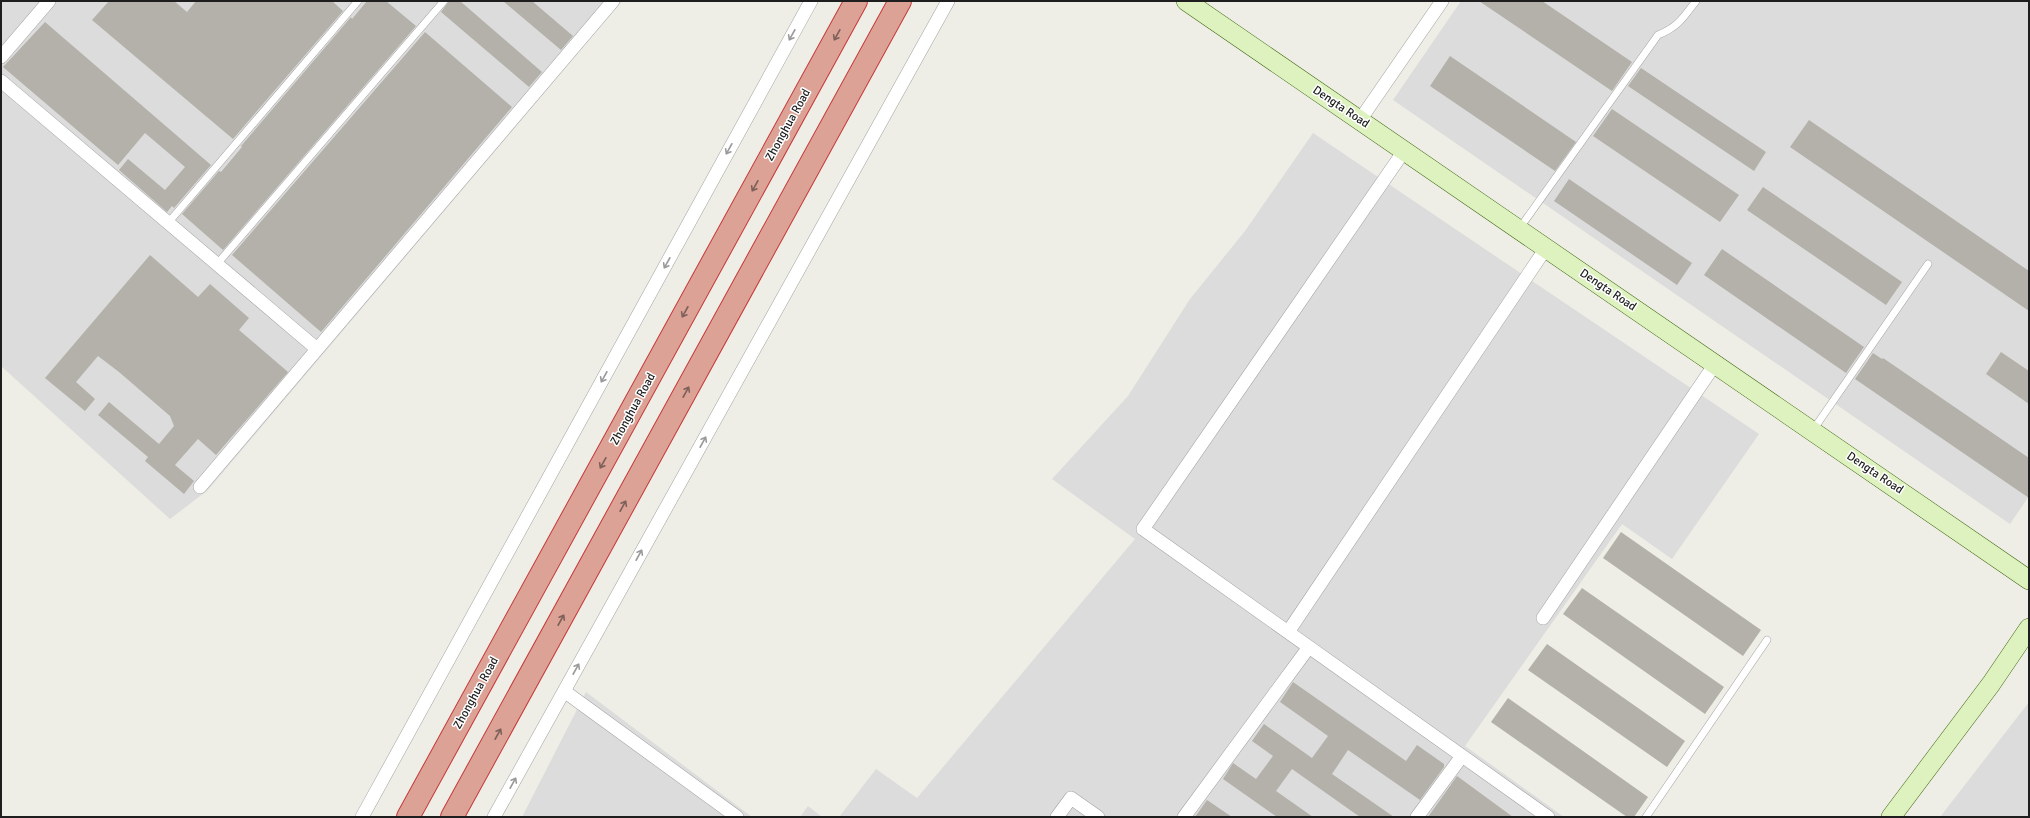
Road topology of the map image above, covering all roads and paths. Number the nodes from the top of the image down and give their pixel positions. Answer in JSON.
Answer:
{"nodes":[{"id":1,"x":49,"y":1,"type":"edge"},
{"id":2,"x":358,"y":1,"type":"edge"},
{"id":3,"x":444,"y":1,"type":"edge"},
{"id":4,"x":612,"y":1,"type":"edge"},
{"id":5,"x":811,"y":1,"type":"edge"},
{"id":6,"x":856,"y":1,"type":"edge"},
{"id":7,"x":900,"y":1,"type":"edge"},
{"id":8,"x":948,"y":1,"type":"edge"},
{"id":9,"x":1186,"y":1,"type":"edge"},
{"id":10,"x":1442,"y":1,"type":"edge"},
{"id":11,"x":1696,"y":1,"type":"edge"},
{"id":12,"x":1,"y":57,"type":"edge"},
{"id":13,"x":1,"y":81,"type":"edge"},
{"id":14,"x":1360,"y":120,"type":"junction"},
{"id":15,"x":1404,"y":150,"type":"junction"},
{"id":16,"x":168,"y":223,"type":"junction"},
{"id":17,"x":1519,"y":229,"type":"junction"},
{"id":18,"x":1546,"y":248,"type":"junction"},
{"id":19,"x":218,"y":264,"type":"junction"},
{"id":20,"x":1928,"y":264,"type":"dead end"},
{"id":21,"x":317,"y":349,"type":"junction"},
{"id":22,"x":1715,"y":364,"type":"junction"},
{"id":23,"x":1813,"y":431,"type":"junction"},
{"id":24,"x":200,"y":487,"type":"dead end"},
{"id":25,"x":2029,"y":580,"type":"edge"},
{"id":26,"x":1543,"y":618,"type":"dead end"},
{"id":27,"x":2029,"y":628,"type":"edge"},
{"id":28,"x":1288,"y":632,"type":"junction"},
{"id":29,"x":1767,"y":640,"type":"dead end"},
{"id":30,"x":1309,"y":647,"type":"junction"},
{"id":31,"x":564,"y":691,"type":"junction"},
{"id":32,"x":1462,"y":756,"type":"junction"},
{"id":33,"x":362,"y":817,"type":"edge"},
{"id":34,"x":408,"y":817,"type":"edge"},
{"id":35,"x":452,"y":817,"type":"edge"},
{"id":36,"x":494,"y":817,"type":"edge"},
{"id":37,"x":737,"y":817,"type":"edge"},
{"id":38,"x":1057,"y":817,"type":"edge"},
{"id":39,"x":1098,"y":817,"type":"edge"},
{"id":40,"x":1184,"y":817,"type":"edge"},
{"id":41,"x":1416,"y":817,"type":"edge"},
{"id":42,"x":1548,"y":817,"type":"edge"},
{"id":43,"x":1646,"y":817,"type":"edge"},
{"id":44,"x":1891,"y":817,"type":"edge"}],
"edges":[{"from":1,"to":12,"type":"street"},
{"from":2,"to":16,"type":"lane"},
{"from":3,"to":19,"type":"lane"},
{"from":4,"to":21,"type":"street"},
{"from":5,"to":33,"type":"street","one_way":true},
{"from":6,"to":34,"type":"highway","name":"Zhonghua Road","one_way":true},
{"from":35,"to":7,"type":"highway","one_way":true},
{"from":31,"to":8,"type":"street","one_way":true},
{"from":9,"to":14,"type":"street","name":"Dengta Road"},
{"from":10,"to":14,"type":"street"},
{"from":11,"to":17,"type":"lane"},
{"from":13,"to":16,"type":"street"},
{"from":14,"to":15,"type":"street","name":"Dengta Road"},
{"from":15,"to":17,"type":"street","name":"Dengta Road"},
{"from":15,"to":28,"type":"street"},
{"from":16,"to":19,"type":"street"},
{"from":17,"to":18,"type":"street","name":"Dengta Road"},
{"from":18,"to":22,"type":"street","name":"Dengta Road"},
{"from":18,"to":28,"type":"street"},
{"from":19,"to":21,"type":"street"},
{"from":20,"to":23,"type":"lane"},
{"from":21,"to":24,"type":"street"},
{"from":22,"to":23,"type":"street","name":"Dengta Road"},
{"from":22,"to":26,"type":"street"},
{"from":23,"to":25,"type":"street","name":"Dengta Road"},
{"from":27,"to":44,"type":"street"},
{"from":28,"to":30,"type":"street"},
{"from":29,"to":43,"type":"lane"},
{"from":30,"to":32,"type":"street"},
{"from":30,"to":40,"type":"street"},
{"from":36,"to":31,"type":"street","one_way":true},
{"from":31,"to":37,"type":"street"},
{"from":32,"to":41,"type":"street"},
{"from":32,"to":42,"type":"street"},
{"from":38,"to":39,"type":"street"}]}
